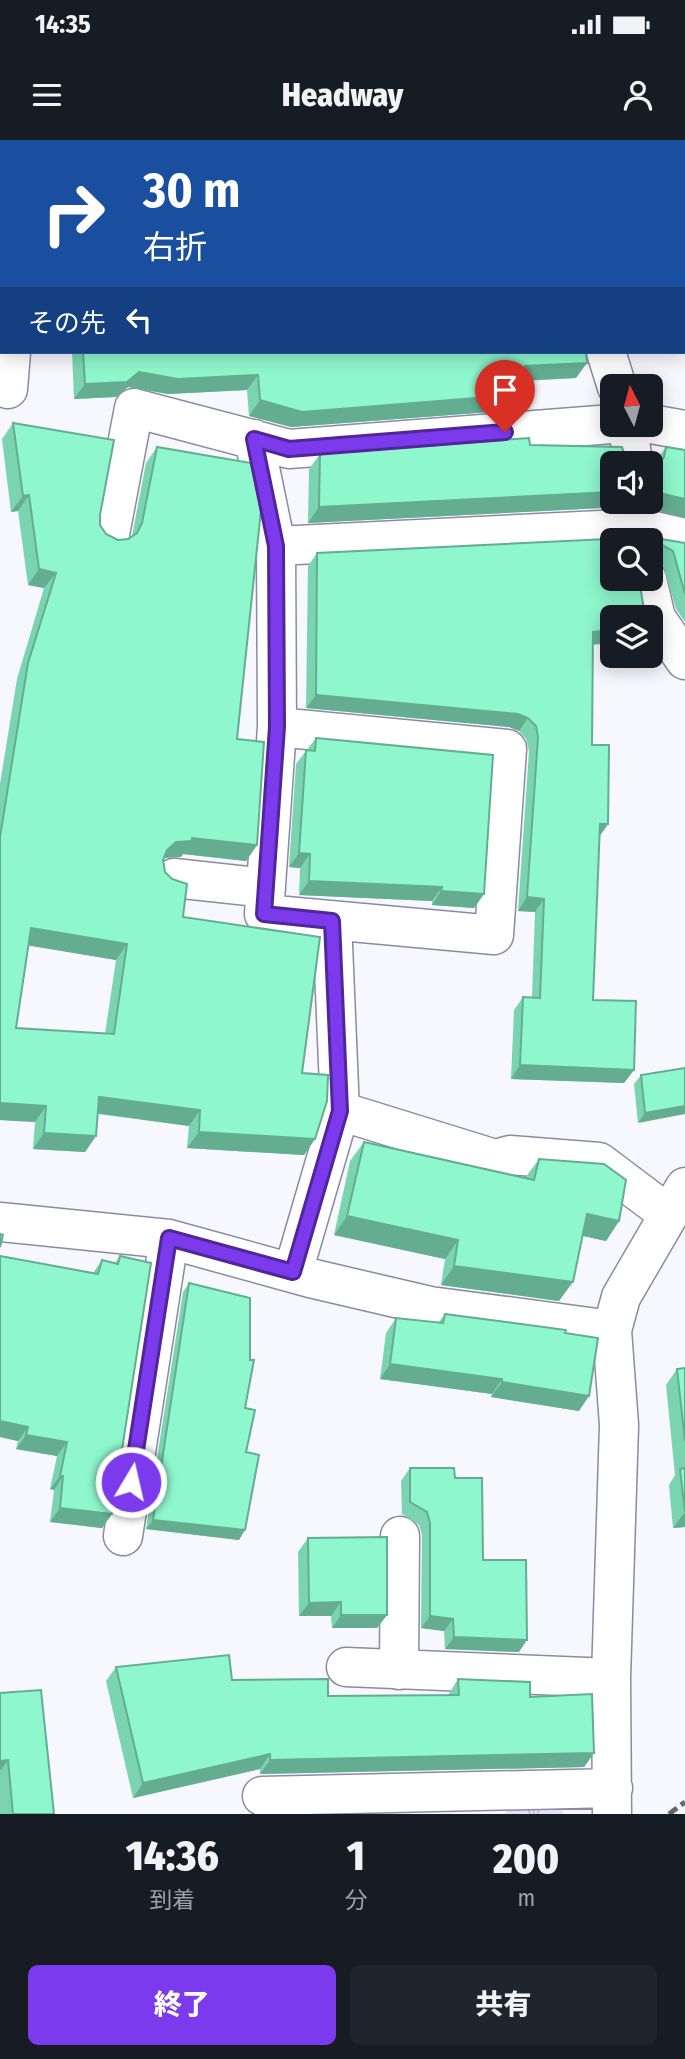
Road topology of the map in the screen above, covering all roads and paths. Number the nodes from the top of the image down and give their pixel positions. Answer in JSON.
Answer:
{"nodes":[{"id":1,"x":11,"y":354,"type":"edge"},
{"id":2,"x":607,"y":354,"type":"edge"},
{"id":3,"x":613,"y":374,"type":"edge"},
{"id":4,"x":8,"y":389,"type":"dead end"},
{"id":5,"x":600,"y":425,"type":"edge"},
{"id":6,"x":663,"y":426,"type":"edge"},
{"id":7,"x":685,"y":430,"type":"edge"},
{"id":8,"x":254,"y":439,"type":"junction"},
{"id":9,"x":641,"y":524,"type":"edge"},
{"id":10,"x":110,"y":534,"type":"edge"},
{"id":11,"x":685,"y":538,"type":"edge"},
{"id":12,"x":276,"y":546,"type":"junction"},
{"id":13,"x":650,"y":591,"type":"edge"},
{"id":14,"x":685,"y":660,"type":"edge"},
{"id":15,"x":277,"y":727,"type":"junction"},
{"id":16,"x":174,"y":878,"type":"edge"},
{"id":17,"x":266,"y":888,"type":"junction"},
{"id":18,"x":332,"y":921,"type":"junction"},
{"id":19,"x":340,"y":1111,"type":"junction"},
{"id":20,"x":676,"y":1201,"type":"edge"},
{"id":21,"x":0,"y":1222,"type":"edge"},
{"id":22,"x":169,"y":1238,"type":"junction"},
{"id":23,"x":293,"y":1272,"type":"junction"},
{"id":24,"x":611,"y":1330,"type":"junction"},
{"id":25,"x":400,"y":1535,"type":"dead end"},
{"id":26,"x":122,"y":1536,"type":"dead end"},
{"id":27,"x":345,"y":1667,"type":"dead end"},
{"id":28,"x":399,"y":1670,"type":"junction"},
{"id":29,"x":611,"y":1678,"type":"junction"},
{"id":30,"x":262,"y":1796,"type":"dead end"},
{"id":31,"x":612,"y":1801,"type":"edge"}],
"edges":[{"from":1,"to":4,"type":"street"},
{"from":2,"to":3,"type":"street"},
{"from":5,"to":8,"type":"street"},
{"from":6,"to":7,"type":"street"},
{"from":8,"to":10,"type":"street"},
{"from":8,"to":12,"type":"street"},
{"from":9,"to":11,"type":"street"},
{"from":9,"to":12,"type":"street"},
{"from":12,"to":15,"type":"street"},
{"from":13,"to":14,"type":"street"},
{"from":15,"to":17,"type":"street"},
{"from":15,"to":18,"type":"street"},
{"from":16,"to":17,"type":"street"},
{"from":17,"to":18,"type":"street"},
{"from":18,"to":19,"type":"street"},
{"from":19,"to":20,"type":"street"},
{"from":19,"to":23,"type":"street"},
{"from":20,"to":24,"type":"street"},
{"from":21,"to":22,"type":"street"},
{"from":22,"to":23,"type":"street"},
{"from":22,"to":26,"type":"street"},
{"from":23,"to":24,"type":"street"},
{"from":24,"to":29,"type":"street"},
{"from":25,"to":28,"type":"street"},
{"from":27,"to":28,"type":"street"},
{"from":28,"to":29,"type":"street"},
{"from":29,"to":31,"type":"street"},
{"from":30,"to":31,"type":"street"}]}
